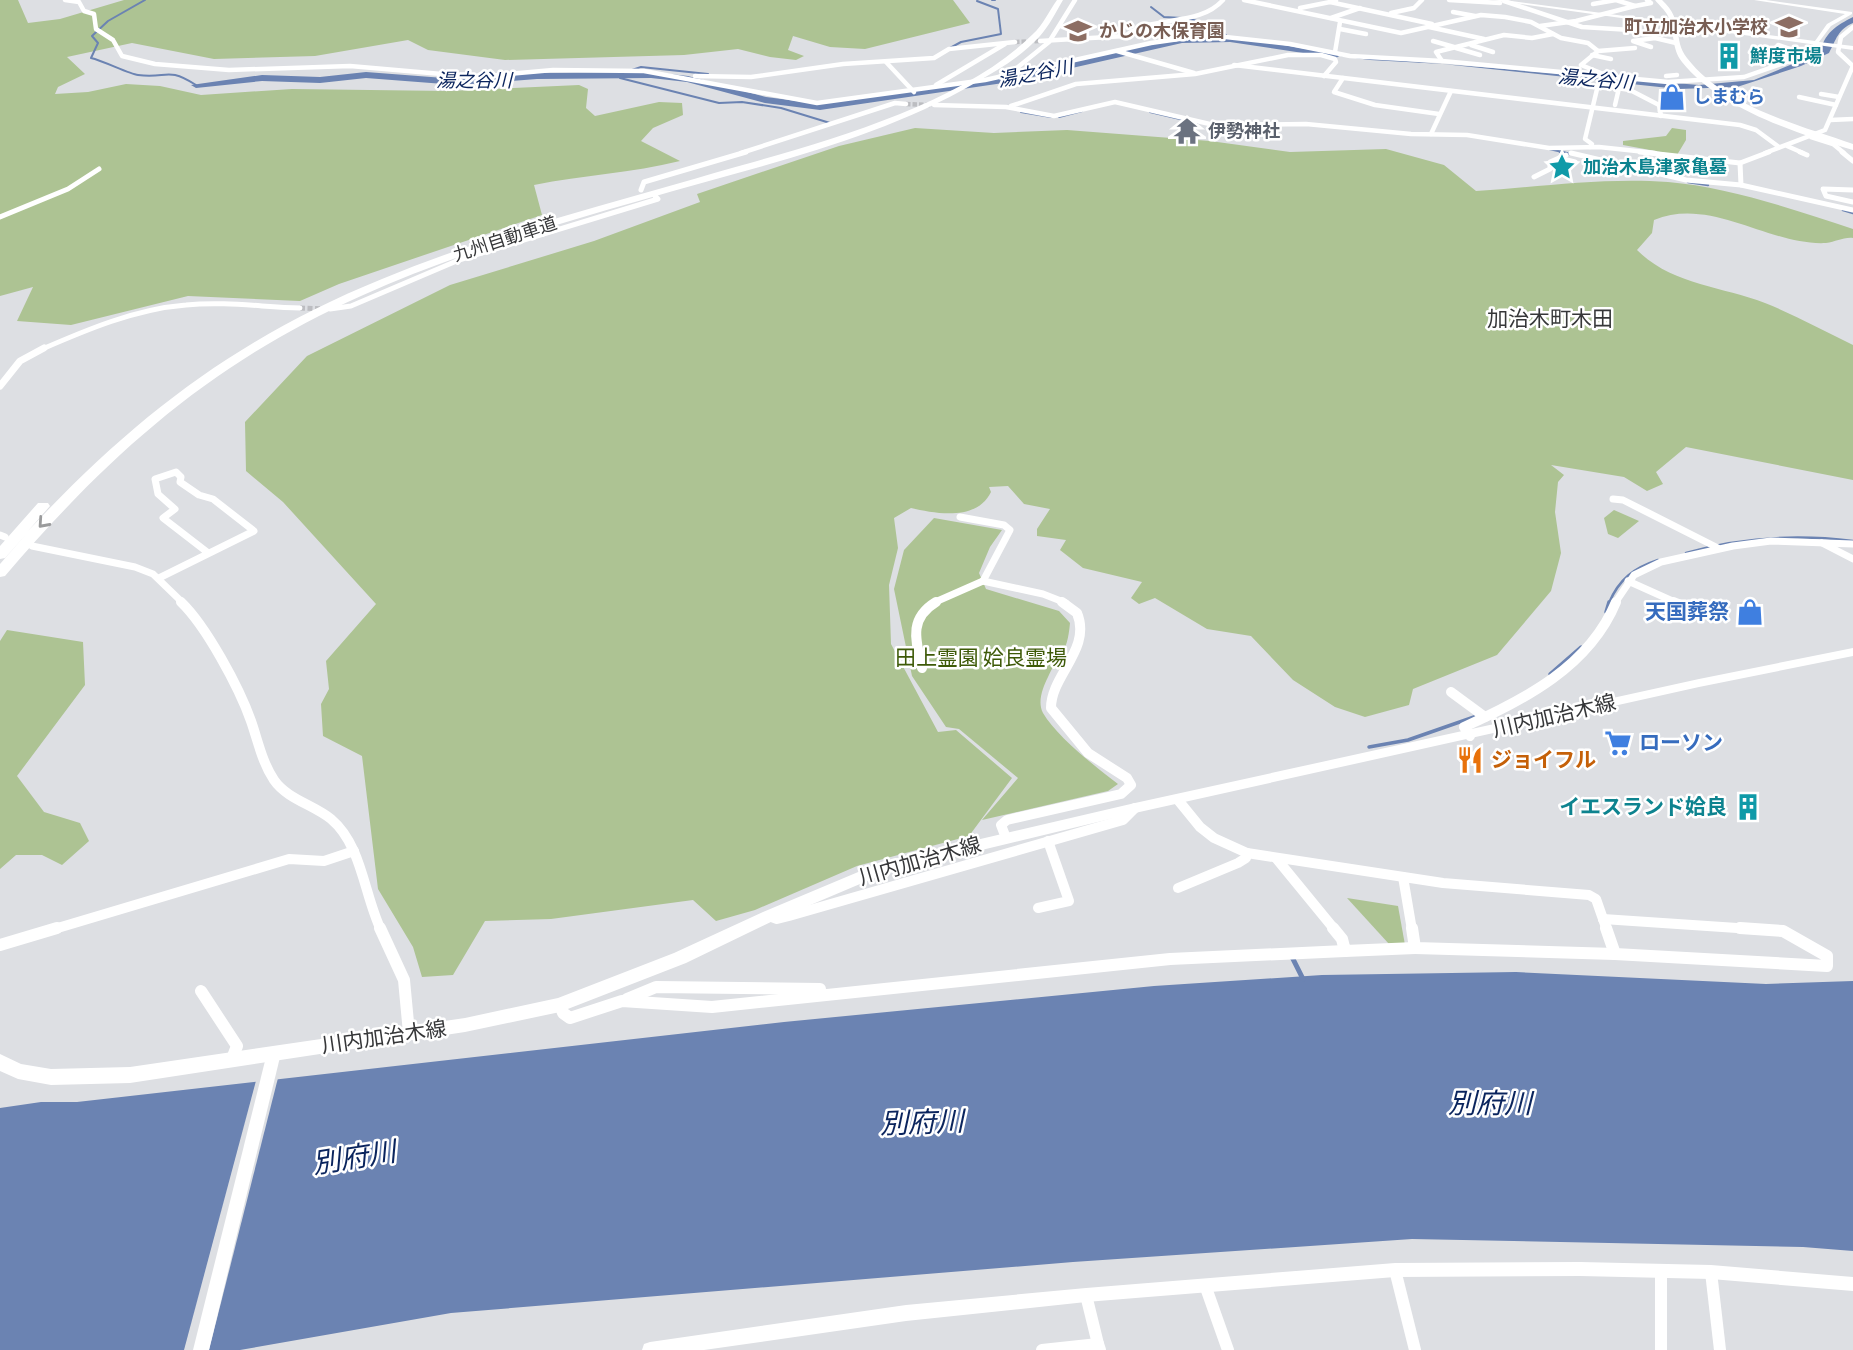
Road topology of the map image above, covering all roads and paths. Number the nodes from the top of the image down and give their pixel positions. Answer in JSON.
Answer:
{"nodes":[{"id":1,"x":65,"y":0,"type":"edge"},
{"id":2,"x":1053,"y":0,"type":"edge"},
{"id":3,"x":1060,"y":0,"type":"edge"},
{"id":4,"x":1075,"y":0,"type":"edge"},
{"id":5,"x":1223,"y":0,"type":"edge"},
{"id":6,"x":1244,"y":0,"type":"edge"},
{"id":7,"x":1316,"y":0,"type":"edge"},
{"id":8,"x":1336,"y":0,"type":"edge"},
{"id":9,"x":1449,"y":0,"type":"edge"},
{"id":10,"x":1494,"y":0,"type":"edge"},
{"id":11,"x":1647,"y":0,"type":"edge"},
{"id":12,"x":1658,"y":0,"type":"edge"},
{"id":13,"x":1666,"y":0,"type":"edge"},
{"id":14,"x":1756,"y":0,"type":"edge"},
{"id":15,"x":1421,"y":1,"type":"edge"},
{"id":16,"x":1505,"y":1,"type":"edge"},
{"id":17,"x":1328,"y":2,"type":"junction"},
{"id":18,"x":1790,"y":2,"type":"edge"},
{"id":19,"x":1429,"y":4,"type":"dead end"},
{"id":20,"x":1593,"y":5,"type":"dead end"},
{"id":21,"x":1390,"y":6,"type":"dead end"},
{"id":22,"x":1484,"y":6,"type":"dead end"},
{"id":23,"x":1635,"y":6,"type":"junction"},
{"id":24,"x":1492,"y":7,"type":"junction"},
{"id":25,"x":1360,"y":8,"type":"junction"},
{"id":26,"x":1415,"y":8,"type":"junction"},
{"id":27,"x":1296,"y":9,"type":"junction"},
{"id":28,"x":1406,"y":10,"type":"junction"},
{"id":29,"x":1422,"y":10,"type":"dead end"},
{"id":30,"x":1379,"y":12,"type":"junction"},
{"id":31,"x":1453,"y":12,"type":"dead end"},
{"id":32,"x":1852,"y":13,"type":"edge"},
{"id":33,"x":1386,"y":14,"type":"junction"},
{"id":34,"x":1597,"y":14,"type":"junction"},
{"id":35,"x":1479,"y":16,"type":"junction"},
{"id":36,"x":1366,"y":17,"type":"dead end"},
{"id":37,"x":1331,"y":18,"type":"junction"},
{"id":38,"x":1340,"y":22,"type":"junction"},
{"id":39,"x":1570,"y":24,"type":"junction"},
{"id":40,"x":1434,"y":25,"type":"junction"},
{"id":41,"x":1680,"y":25,"type":"junction"},
{"id":42,"x":1427,"y":27,"type":"junction"},
{"id":43,"x":1542,"y":27,"type":"junction"},
{"id":44,"x":1853,"y":27,"type":"edge"},
{"id":45,"x":1340,"y":29,"type":"junction"},
{"id":46,"x":1608,"y":29,"type":"junction"},
{"id":47,"x":1632,"y":30,"type":"dead end"},
{"id":48,"x":1530,"y":32,"type":"dead end"},
{"id":49,"x":1366,"y":34,"type":"dead end"},
{"id":50,"x":1553,"y":34,"type":"junction"},
{"id":51,"x":1841,"y":37,"type":"junction"},
{"id":52,"x":1853,"y":39,"type":"edge"},
{"id":53,"x":1490,"y":40,"type":"junction"},
{"id":54,"x":1040,"y":41,"type":"tunnel mouth"},
{"id":55,"x":1433,"y":41,"type":"dead end"},
{"id":56,"x":1633,"y":41,"type":"junction"},
{"id":57,"x":1008,"y":42,"type":"junction"},
{"id":58,"x":1015,"y":42,"type":"tunnel mouth"},
{"id":59,"x":1049,"y":42,"type":"junction"},
{"id":60,"x":1676,"y":43,"type":"junction"},
{"id":61,"x":1817,"y":43,"type":"junction"},
{"id":62,"x":1440,"y":44,"type":"dead end"},
{"id":63,"x":1470,"y":44,"type":"junction"},
{"id":64,"x":1778,"y":45,"type":"dead end"},
{"id":65,"x":1838,"y":46,"type":"junction"},
{"id":66,"x":1651,"y":47,"type":"dead end"},
{"id":67,"x":1454,"y":48,"type":"junction"},
{"id":68,"x":1635,"y":48,"type":"dead end"},
{"id":69,"x":1853,"y":48,"type":"edge"},
{"id":70,"x":1118,"y":51,"type":"junction"},
{"id":71,"x":1598,"y":51,"type":"junction"},
{"id":72,"x":1493,"y":52,"type":"dead end"},
{"id":73,"x":1330,"y":54,"type":"junction"},
{"id":74,"x":1480,"y":55,"type":"dead end"},
{"id":75,"x":1592,"y":55,"type":"junction"},
{"id":76,"x":1807,"y":55,"type":"junction"},
{"id":77,"x":1611,"y":59,"type":"dead end"},
{"id":78,"x":1442,"y":61,"type":"junction"},
{"id":79,"x":886,"y":62,"type":"junction"},
{"id":80,"x":1234,"y":65,"type":"junction"},
{"id":81,"x":1195,"y":74,"type":"junction"},
{"id":82,"x":1851,"y":74,"type":"edge"},
{"id":83,"x":1007,"y":76,"type":"junction"},
{"id":84,"x":1325,"y":76,"type":"junction"},
{"id":85,"x":1343,"y":78,"type":"junction"},
{"id":86,"x":1663,"y":78,"type":"junction"},
{"id":87,"x":1676,"y":78,"type":"dead end"},
{"id":88,"x":691,"y":79,"type":"junction"},
{"id":89,"x":1614,"y":80,"type":"junction"},
{"id":90,"x":1846,"y":81,"type":"junction"},
{"id":91,"x":1853,"y":82,"type":"edge"},
{"id":92,"x":1716,"y":84,"type":"junction"},
{"id":93,"x":1598,"y":85,"type":"junction"},
{"id":94,"x":1619,"y":88,"type":"junction"},
{"id":95,"x":937,"y":91,"type":"junction"},
{"id":96,"x":1451,"y":91,"type":"junction"},
{"id":97,"x":915,"y":92,"type":"junction"},
{"id":98,"x":1821,"y":94,"type":"dead end"},
{"id":99,"x":887,"y":96,"type":"junction"},
{"id":100,"x":1799,"y":97,"type":"dead end"},
{"id":101,"x":1839,"y":97,"type":"junction"},
{"id":102,"x":894,"y":102,"type":"junction"},
{"id":103,"x":906,"y":104,"type":"tunnel mouth"},
{"id":104,"x":934,"y":105,"type":"tunnel mouth"},
{"id":105,"x":1593,"y":105,"type":"junction"},
{"id":106,"x":1615,"y":105,"type":"junction"},
{"id":107,"x":1836,"y":105,"type":"junction"},
{"id":108,"x":1006,"y":107,"type":"junction"},
{"id":109,"x":1661,"y":113,"type":"junction"},
{"id":110,"x":1439,"y":114,"type":"junction"},
{"id":111,"x":1830,"y":120,"type":"junction"},
{"id":112,"x":1853,"y":120,"type":"edge"},
{"id":113,"x":1431,"y":134,"type":"junction"},
{"id":114,"x":1817,"y":134,"type":"junction"},
{"id":115,"x":1853,"y":145,"type":"edge"},
{"id":116,"x":1787,"y":146,"type":"junction"},
{"id":117,"x":1590,"y":147,"type":"junction"},
{"id":118,"x":1780,"y":147,"type":"junction"},
{"id":119,"x":1549,"y":148,"type":"junction"},
{"id":120,"x":1657,"y":153,"type":"junction"},
{"id":121,"x":1569,"y":154,"type":"junction"},
{"id":122,"x":1807,"y":155,"type":"dead end"},
{"id":123,"x":1559,"y":158,"type":"junction"},
{"id":124,"x":1853,"y":161,"type":"edge"},
{"id":125,"x":1576,"y":162,"type":"dead end"},
{"id":126,"x":1740,"y":163,"type":"junction"},
{"id":127,"x":99,"y":169,"type":"dead end"},
{"id":128,"x":1656,"y":172,"type":"junction"},
{"id":129,"x":1534,"y":177,"type":"dead end"},
{"id":130,"x":1741,"y":185,"type":"junction"},
{"id":131,"x":641,"y":190,"type":"dead end"},
{"id":132,"x":1853,"y":190,"type":"edge"},
{"id":133,"x":655,"y":197,"type":"dead end"},
{"id":134,"x":1853,"y":202,"type":"edge"},
{"id":135,"x":1853,"y":210,"type":"edge"},
{"id":136,"x":0,"y":217,"type":"edge"},
{"id":137,"x":300,"y":308,"type":"tunnel mouth"},
{"id":138,"x":330,"y":309,"type":"tunnel mouth"},
{"id":139,"x":0,"y":386,"type":"edge"},
{"id":140,"x":1613,"y":499,"type":"dead end"},
{"id":141,"x":960,"y":517,"type":"dead end"},
{"id":142,"x":1817,"y":540,"type":"junction"},
{"id":143,"x":1853,"y":544,"type":"edge"},
{"id":144,"x":32,"y":546,"type":"dead end"},
{"id":145,"x":1714,"y":546,"type":"junction"},
{"id":146,"x":207,"y":552,"type":"junction"},
{"id":147,"x":0,"y":555,"type":"edge"},
{"id":148,"x":1853,"y":559,"type":"edge"},
{"id":149,"x":0,"y":573,"type":"edge"},
{"id":150,"x":159,"y":578,"type":"junction"},
{"id":151,"x":983,"y":580,"type":"junction"},
{"id":152,"x":1628,"y":580,"type":"junction"},
{"id":153,"x":1683,"y":606,"type":"dead end"},
{"id":154,"x":1853,"y":652,"type":"edge"},
{"id":155,"x":922,"y":668,"type":"dead end"},
{"id":156,"x":1451,"y":692,"type":"dead end"},
{"id":157,"x":1482,"y":715,"type":"junction"},
{"id":158,"x":1469,"y":736,"type":"junction"},
{"id":159,"x":1178,"y":800,"type":"junction"},
{"id":160,"x":1135,"y":808,"type":"junction"},
{"id":161,"x":1006,"y":838,"type":"junction"},
{"id":162,"x":1048,"y":841,"type":"junction"},
{"id":163,"x":354,"y":851,"type":"junction"},
{"id":164,"x":1247,"y":853,"type":"junction"},
{"id":165,"x":1276,"y":858,"type":"junction"},
{"id":166,"x":1403,"y":877,"type":"junction"},
{"id":167,"x":1178,"y":888,"type":"dead end"},
{"id":168,"x":1038,"y":908,"type":"dead end"},
{"id":169,"x":769,"y":916,"type":"junction"},
{"id":170,"x":1601,"y":919,"type":"junction"},
{"id":171,"x":0,"y":945,"type":"edge"},
{"id":172,"x":1415,"y":948,"type":"junction"},
{"id":173,"x":1345,"y":951,"type":"junction"},
{"id":174,"x":1615,"y":954,"type":"junction"},
{"id":175,"x":863,"y":984,"type":"dead end"},
{"id":176,"x":201,"y":992,"type":"dead end"},
{"id":177,"x":622,"y":1000,"type":"junction"},
{"id":178,"x":560,"y":1005,"type":"junction"},
{"id":179,"x":409,"y":1033,"type":"junction"},
{"id":180,"x":232,"y":1059,"type":"junction"},
{"id":181,"x":273,"y":1059,"type":"junction"},
{"id":182,"x":0,"y":1062,"type":"edge"},
{"id":183,"x":1395,"y":1270,"type":"junction"},
{"id":184,"x":1661,"y":1272,"type":"junction"},
{"id":185,"x":1711,"y":1272,"type":"junction"},
{"id":186,"x":1853,"y":1284,"type":"edge"},
{"id":187,"x":1205,"y":1285,"type":"junction"},
{"id":188,"x":1086,"y":1295,"type":"junction"},
{"id":189,"x":1099,"y":1347,"type":"edge"},
{"id":190,"x":201,"y":1350,"type":"edge"},
{"id":191,"x":650,"y":1350,"type":"edge"},
{"id":192,"x":1042,"y":1350,"type":"edge"},
{"id":193,"x":1228,"y":1350,"type":"edge"},
{"id":194,"x":1415,"y":1350,"type":"edge"},
{"id":195,"x":1661,"y":1350,"type":"edge"},
{"id":196,"x":1720,"y":1350,"type":"edge"}],
"edges":[{"from":1,"to":88,"type":"street"},
{"from":2,"to":95,"type":"highway","name":"九州自動車道"},
{"from":3,"to":149,"type":"highway","name":"九州自動車道","one_way":true},
{"from":4,"to":59,"type":"street"},
{"from":5,"to":59,"type":"street"},
{"from":6,"to":27,"type":"street"},
{"from":7,"to":17,"type":"street"},
{"from":8,"to":17,"type":"street"},
{"from":9,"to":16,"type":"street"},
{"from":10,"to":16,"type":"street"},
{"from":11,"to":23,"type":"street"},
{"from":12,"to":41,"type":"highway"},
{"from":13,"to":41,"type":"highway"},
{"from":14,"to":18,"type":"street"},
{"from":15,"to":19,"type":"street"},
{"from":15,"to":26,"type":"street"},
{"from":16,"to":24,"type":"street"},
{"from":16,"to":34,"type":"street"},
{"from":16,"to":39,"type":"street"},
{"from":17,"to":25,"type":"street"},
{"from":17,"to":27,"type":"street"},
{"from":18,"to":32,"type":"street"},
{"from":20,"to":23,"type":"street"},
{"from":21,"to":28,"type":"street"},
{"from":22,"to":24,"type":"street"},
{"from":23,"to":34,"type":"street"},
{"from":24,"to":35,"type":"street"},
{"from":25,"to":30,"type":"street"},
{"from":25,"to":37,"type":"street"},
{"from":26,"to":28,"type":"street"},
{"from":26,"to":29,"type":"street"},
{"from":27,"to":37,"type":"street"},
{"from":28,"to":33,"type":"street"},
{"from":30,"to":33,"type":"street"},
{"from":30,"to":36,"type":"street"},
{"from":31,"to":35,"type":"street"},
{"from":32,"to":61,"type":"street"},
{"from":33,"to":40,"type":"street"},
{"from":34,"to":39,"type":"street"},
{"from":34,"to":41,"type":"street"},
{"from":35,"to":40,"type":"street"},
{"from":35,"to":43,"type":"street"},
{"from":37,"to":38,"type":"street"},
{"from":38,"to":42,"type":"street"},
{"from":38,"to":45,"type":"street"},
{"from":39,"to":43,"type":"street"},
{"from":39,"to":46,"type":"street"},
{"from":40,"to":42,"type":"street"},
{"from":41,"to":60,"type":"highway"},
{"from":41,"to":61,"type":"street"},
{"from":41,"to":92,"type":"highway"},
{"from":42,"to":53,"type":"street"},
{"from":43,"to":48,"type":"street"},
{"from":43,"to":50,"type":"street"},
{"from":44,"to":51,"type":"street"},
{"from":45,"to":49,"type":"street"},
{"from":45,"to":73,"type":"street"},
{"from":46,"to":47,"type":"street"},
{"from":46,"to":56,"type":"street"},
{"from":50,"to":53,"type":"street"},
{"from":50,"to":71,"type":"street"},
{"from":51,"to":52,"type":"street"},
{"from":51,"to":65,"type":"street"},
{"from":53,"to":63,"type":"street"},
{"from":54,"to":59,"type":"street"},
{"from":55,"to":67,"type":"street"},
{"from":56,"to":60,"type":"street"},
{"from":56,"to":66,"type":"street"},
{"from":57,"to":58,"type":"street"},
{"from":57,"to":79,"type":"street"},
{"from":57,"to":95,"type":"street"},
{"from":59,"to":83,"type":"street"},
{"from":60,"to":92,"type":"highway"},
{"from":61,"to":65,"type":"street"},
{"from":61,"to":76,"type":"street"},
{"from":62,"to":67,"type":"street"},
{"from":63,"to":67,"type":"street"},
{"from":63,"to":72,"type":"street"},
{"from":64,"to":76,"type":"street"},
{"from":65,"to":69,"type":"street"},
{"from":65,"to":82,"type":"street"},
{"from":67,"to":74,"type":"street"},
{"from":67,"to":78,"type":"street"},
{"from":68,"to":71,"type":"street"},
{"from":70,"to":73,"type":"street"},
{"from":70,"to":81,"type":"street"},
{"from":70,"to":83,"type":"street"},
{"from":71,"to":75,"type":"street"},
{"from":73,"to":78,"type":"street"},
{"from":73,"to":80,"type":"street"},
{"from":73,"to":84,"type":"street"},
{"from":75,"to":77,"type":"street"},
{"from":75,"to":89,"type":"street"},
{"from":76,"to":92,"type":"street"},
{"from":78,"to":89,"type":"street"},
{"from":79,"to":88,"type":"street"},
{"from":79,"to":97,"type":"street"},
{"from":80,"to":81,"type":"street"},
{"from":80,"to":84,"type":"street"},
{"from":81,"to":108,"type":"street"},
{"from":82,"to":90,"type":"street"},
{"from":83,"to":95,"type":"street"},
{"from":84,"to":85,"type":"street"},
{"from":85,"to":96,"type":"street"},
{"from":85,"to":110,"type":"street"},
{"from":86,"to":87,"type":"street"},
{"from":86,"to":89,"type":"street"},
{"from":86,"to":92,"type":"street"},
{"from":88,"to":99,"type":"street"},
{"from":89,"to":93,"type":"street"},
{"from":90,"to":91,"type":"street"},
{"from":90,"to":101,"type":"street"},
{"from":92,"to":114,"type":"highway"},
{"from":93,"to":94,"type":"street"},
{"from":93,"to":105,"type":"street"},
{"from":94,"to":106,"type":"street"},
{"from":94,"to":109,"type":"street"},
{"from":95,"to":97,"type":"street"},
{"from":95,"to":147,"type":"highway","name":"九州自動車道"},
{"from":96,"to":105,"type":"street"},
{"from":96,"to":110,"type":"street"},
{"from":97,"to":99,"type":"street"},
{"from":98,"to":101,"type":"street"},
{"from":99,"to":102,"type":"street"},
{"from":100,"to":107,"type":"street"},
{"from":101,"to":107,"type":"street"},
{"from":102,"to":103,"type":"street"},
{"from":102,"to":131,"type":"street"},
{"from":104,"to":108,"type":"street"},
{"from":105,"to":106,"type":"street"},
{"from":105,"to":109,"type":"street"},
{"from":105,"to":117,"type":"street"},
{"from":106,"to":109,"type":"street"},
{"from":107,"to":111,"type":"street"},
{"from":108,"to":113,"type":"street"},
{"from":109,"to":118,"type":"street"},
{"from":110,"to":113,"type":"street"},
{"from":111,"to":112,"type":"street"},
{"from":111,"to":114,"type":"street"},
{"from":113,"to":119,"type":"street"},
{"from":114,"to":115,"type":"highway"},
{"from":114,"to":116,"type":"street"},
{"from":114,"to":124,"type":"street"},
{"from":116,"to":118,"type":"street"},
{"from":116,"to":122,"type":"street"},
{"from":117,"to":119,"type":"street"},
{"from":117,"to":120,"type":"street"},
{"from":118,"to":126,"type":"street"},
{"from":119,"to":121,"type":"street"},
{"from":120,"to":126,"type":"street"},
{"from":120,"to":128,"type":"street"},
{"from":121,"to":123,"type":"street"},
{"from":121,"to":128,"type":"street"},
{"from":123,"to":125,"type":"street"},
{"from":123,"to":129,"type":"street"},
{"from":126,"to":130,"type":"street"},
{"from":127,"to":136,"type":"street"},
{"from":128,"to":130,"type":"street"},
{"from":130,"to":135,"type":"street"},
{"from":132,"to":134,"type":"street"},
{"from":133,"to":138,"type":"street"},
{"from":137,"to":139,"type":"street"},
{"from":140,"to":145,"type":"street"},
{"from":141,"to":151,"type":"street"},
{"from":142,"to":143,"type":"street"},
{"from":142,"to":145,"type":"street"},
{"from":142,"to":148,"type":"street"},
{"from":144,"to":150,"type":"street"},
{"from":145,"to":152,"type":"street"},
{"from":146,"to":146,"type":"street"},
{"from":146,"to":150,"type":"street"},
{"from":150,"to":163,"type":"street"},
{"from":151,"to":155,"type":"street"},
{"from":151,"to":161,"type":"street"},
{"from":152,"to":153,"type":"street"},
{"from":152,"to":157,"type":"street"},
{"from":154,"to":158,"type":"main road","name":"川内加治木線"},
{"from":156,"to":157,"type":"street"},
{"from":157,"to":158,"type":"street"},
{"from":158,"to":159,"type":"main road","name":"川内加治木線"},
{"from":159,"to":160,"type":"main road","name":"川内加治木線"},
{"from":159,"to":164,"type":"street"},
{"from":160,"to":161,"type":"main road","name":"川内加治木線"},
{"from":160,"to":162,"type":"street"},
{"from":161,"to":169,"type":"main road","name":"川内加治木線"},
{"from":162,"to":168,"type":"street"},
{"from":162,"to":169,"type":"street"},
{"from":163,"to":171,"type":"street"},
{"from":163,"to":179,"type":"street"},
{"from":164,"to":165,"type":"street"},
{"from":164,"to":167,"type":"street"},
{"from":165,"to":166,"type":"street"},
{"from":165,"to":173,"type":"street"},
{"from":166,"to":170,"type":"street"},
{"from":166,"to":172,"type":"street"},
{"from":169,"to":178,"type":"main road","name":"川内加治木線"},
{"from":170,"to":174,"type":"street"},
{"from":170,"to":174,"type":"street"},
{"from":172,"to":173,"type":"street"},
{"from":172,"to":174,"type":"street"},
{"from":173,"to":177,"type":"street"},
{"from":175,"to":177,"type":"street"},
{"from":176,"to":180,"type":"street"},
{"from":177,"to":178,"type":"street"},
{"from":178,"to":179,"type":"main road","name":"川内加治木線"},
{"from":179,"to":181,"type":"main road","name":"川内加治木線"},
{"from":180,"to":181,"type":"main road","name":"川内加治木線"},
{"from":180,"to":182,"type":"main road","name":"川内加治木線"},
{"from":181,"to":190,"type":"street"},
{"from":183,"to":184,"type":"street"},
{"from":183,"to":187,"type":"street"},
{"from":183,"to":194,"type":"street"},
{"from":184,"to":185,"type":"street"},
{"from":184,"to":195,"type":"street"},
{"from":185,"to":186,"type":"street"},
{"from":185,"to":196,"type":"street"},
{"from":187,"to":188,"type":"street"},
{"from":187,"to":193,"type":"street"},
{"from":188,"to":189,"type":"street"},
{"from":188,"to":191,"type":"street"},
{"from":189,"to":192,"type":"street"}]}
